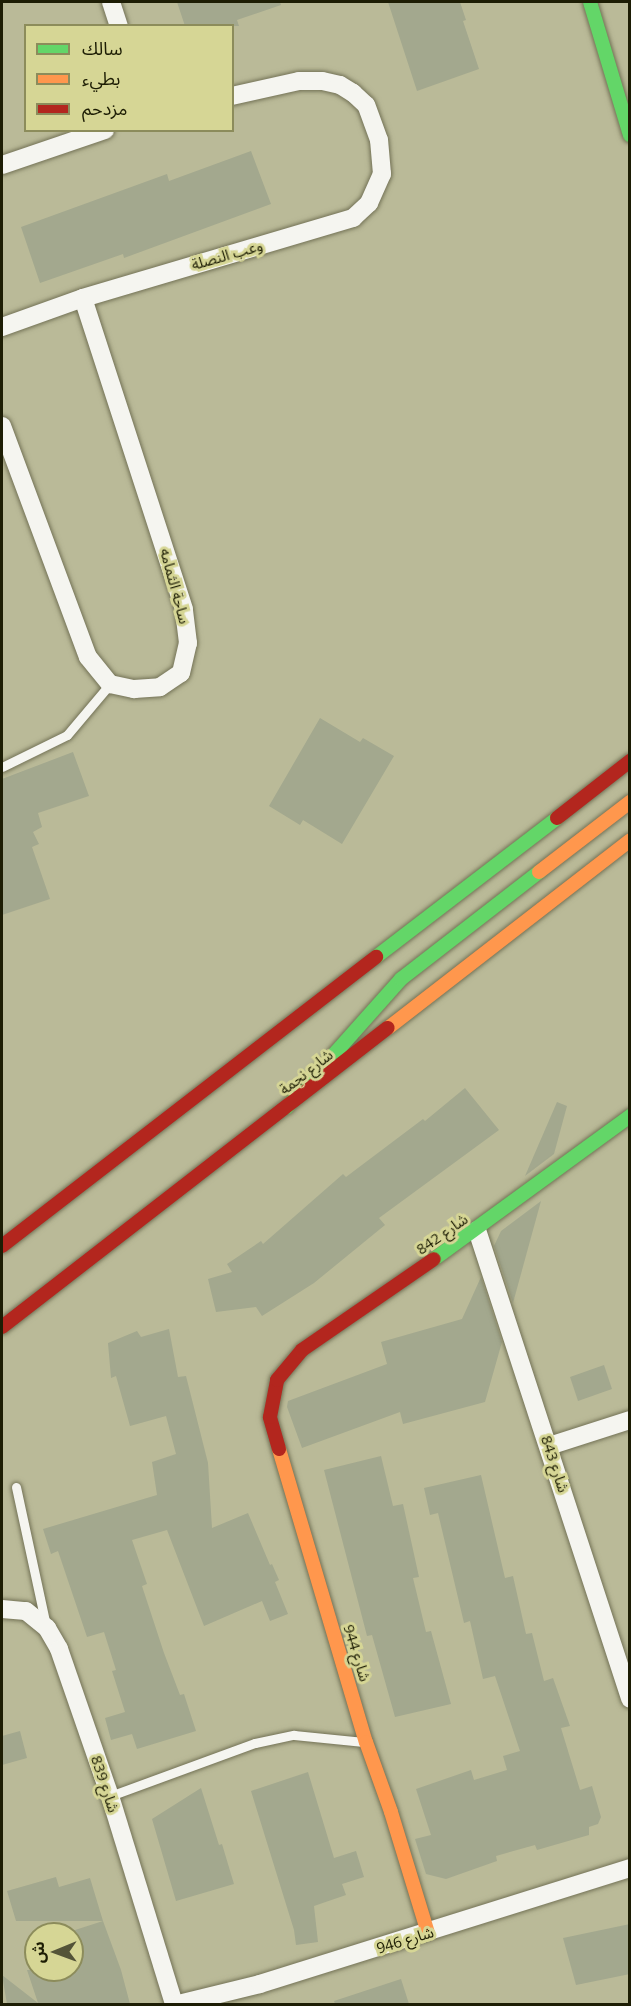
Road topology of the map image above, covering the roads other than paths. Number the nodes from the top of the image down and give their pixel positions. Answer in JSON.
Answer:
{"nodes":[{"id":1,"x":111,"y":2,"type":"edge"},
{"id":2,"x":590,"y":2,"type":"edge"},
{"id":3,"x":118,"y":24,"type":"edge"},
{"id":4,"x":234,"y":96,"type":"edge"},
{"id":5,"x":99,"y":132,"type":"edge"},
{"id":6,"x":630,"y":135,"type":"edge"},
{"id":7,"x":2,"y":165,"type":"edge"},
{"id":8,"x":83,"y":297,"type":"junction"},
{"id":9,"x":2,"y":327,"type":"edge"},
{"id":10,"x":2,"y":426,"type":"edge"},
{"id":11,"x":110,"y":684,"type":"junction"},
{"id":12,"x":630,"y":761,"type":"edge"},
{"id":13,"x":2,"y":766,"type":"edge"},
{"id":14,"x":630,"y":802,"type":"edge"},
{"id":15,"x":630,"y":840,"type":"edge"},
{"id":16,"x":287,"y":1107,"type":"junction"},
{"id":17,"x":630,"y":1116,"type":"edge"},
{"id":18,"x":477,"y":1230,"type":"junction"},
{"id":19,"x":2,"y":1246,"type":"edge"},
{"id":20,"x":2,"y":1327,"type":"edge"},
{"id":21,"x":277,"y":1380,"type":"joint"},
{"id":22,"x":630,"y":1420,"type":"edge"},
{"id":23,"x":549,"y":1446,"type":"junction"},
{"id":24,"x":16,"y":1487,"type":"dead end"},
{"id":25,"x":2,"y":1609,"type":"edge"},
{"id":26,"x":47,"y":1628,"type":"junction"},
{"id":27,"x":630,"y":1699,"type":"edge"},
{"id":28,"x":366,"y":1742,"type":"junction"},
{"id":29,"x":110,"y":1796,"type":"junction"},
{"id":30,"x":630,"y":1868,"type":"edge"},
{"id":31,"x":428,"y":1933,"type":"junction"},
{"id":32,"x":163,"y":1970,"type":"joint"},
{"id":33,"x":176,"y":2004,"type":"edge"}],
"edges":[{"from":1,"to":3,"type":"street"},
{"from":2,"to":6,"type":"main road"},
{"from":4,"to":8,"type":"street","name":"وعب النصلة"},
{"from":5,"to":7,"type":"street"},
{"from":8,"to":9,"type":"street","name":"وعب النصلة"},
{"from":8,"to":11,"type":"street","name":"ساحة الثمامه"},
{"from":10,"to":11,"type":"street"},
{"from":11,"to":13,"type":"lane"},
{"from":12,"to":19,"type":"main road"},
{"from":14,"to":16,"type":"main road"},
{"from":15,"to":16,"type":"main road","name":"شارع نجمة"},
{"from":16,"to":20,"type":"main road","name":"شارع نجمة"},
{"from":17,"to":18,"type":"main road","name":"شارع 842"},
{"from":18,"to":21,"type":"main road","name":"شارع 842"},
{"from":18,"to":23,"type":"street","name":"شارع 843"},
{"from":21,"to":28,"type":"main road","name":"شارع 944"},
{"from":22,"to":23,"type":"street"},
{"from":23,"to":27,"type":"street","name":"شارع 843"},
{"from":24,"to":26,"type":"lane"},
{"from":25,"to":26,"type":"street","name":"شارع 839"},
{"from":26,"to":29,"type":"street","name":"شارع 839"},
{"from":28,"to":29,"type":"lane"},
{"from":28,"to":31,"type":"main road","name":"شارع 944"},
{"from":29,"to":32,"type":"street","name":"شارع 839"},
{"from":30,"to":31,"type":"street","name":"شارع 946"},
{"from":31,"to":33,"type":"street","name":"شارع 946"},
{"from":32,"to":33,"type":"street","name":"شارع 946"}]}
